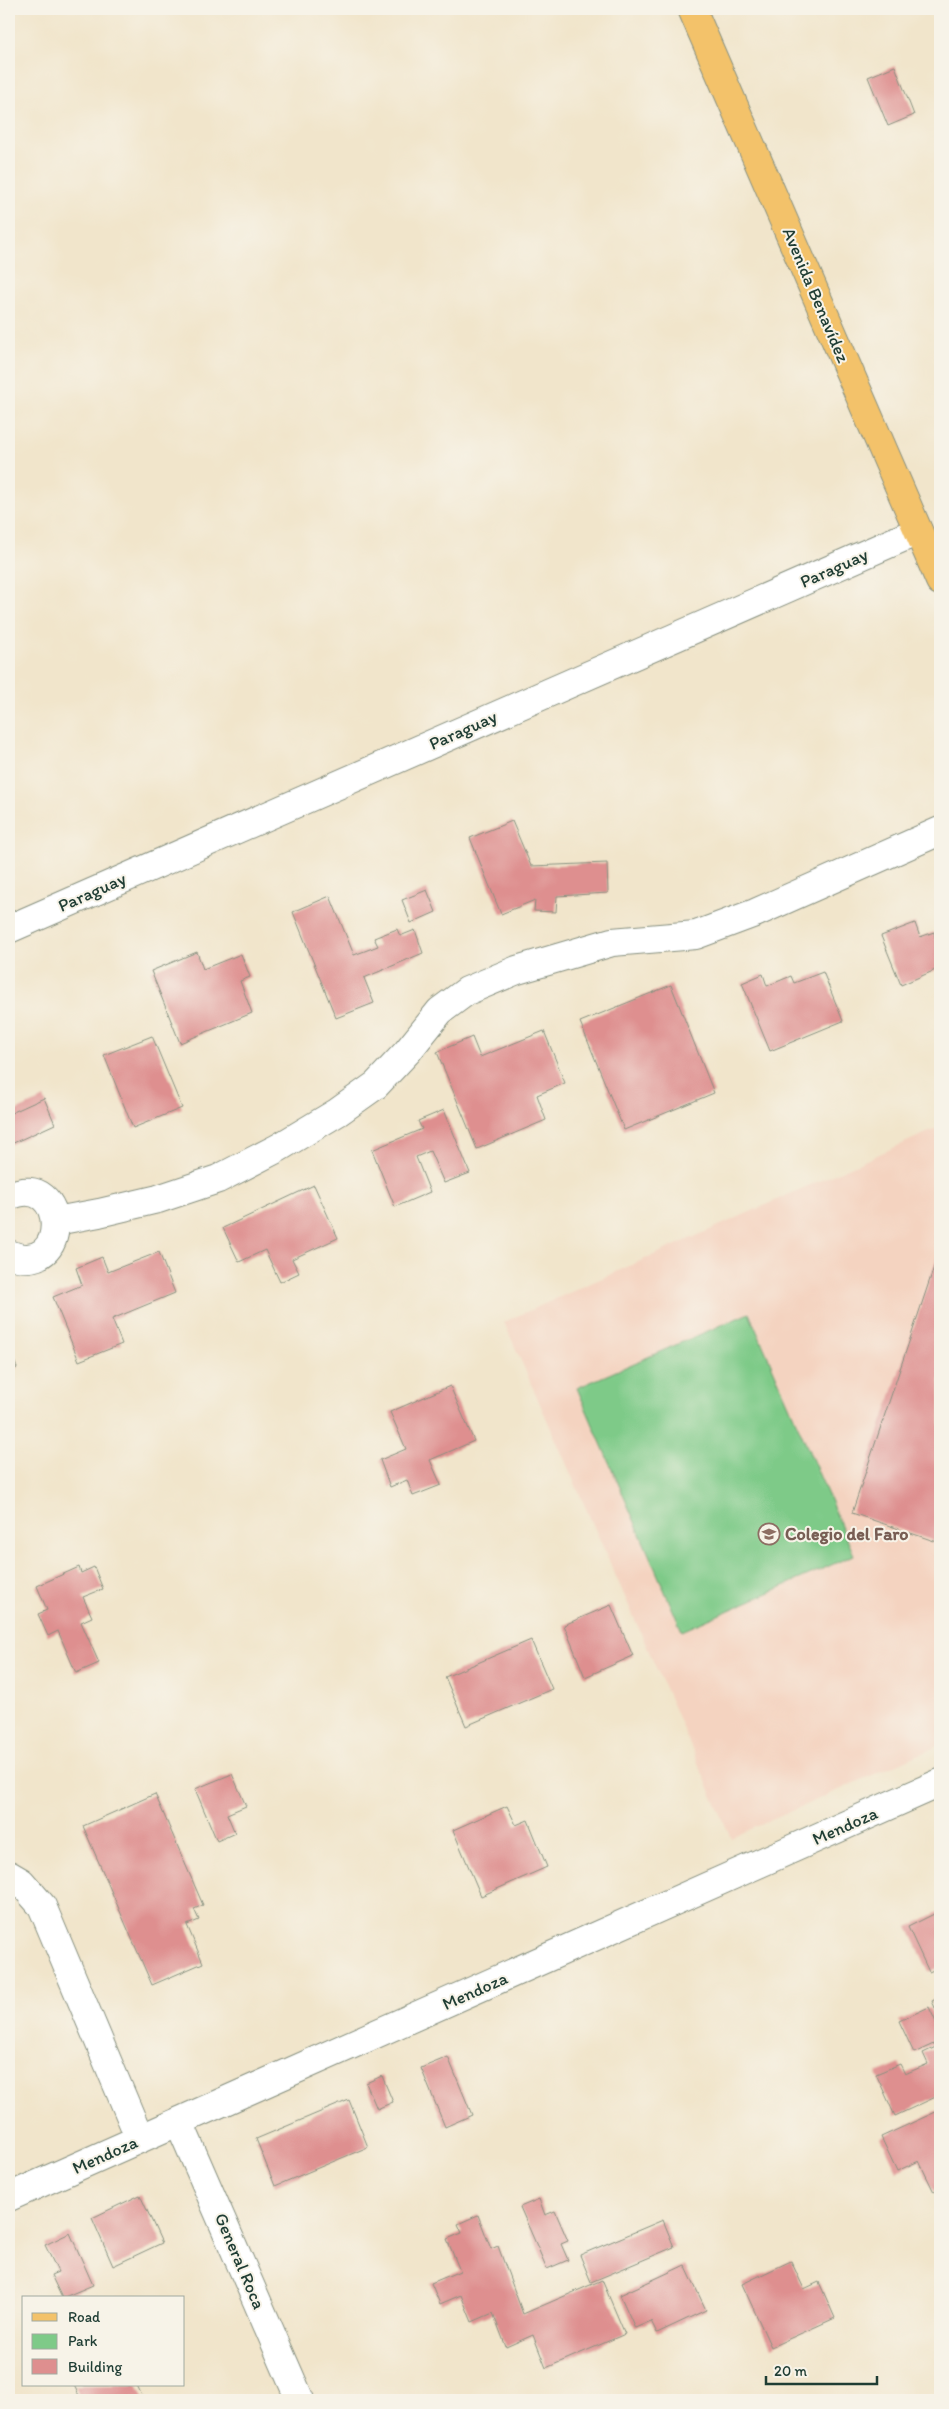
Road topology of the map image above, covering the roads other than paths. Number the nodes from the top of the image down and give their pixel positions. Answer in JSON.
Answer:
{"nodes":[{"id":1,"x":692,"y":9,"type":"edge"},
{"id":2,"x":918,"y":531,"type":"junction"},
{"id":3,"x":940,"y":581,"type":"edge"},
{"id":4,"x":940,"y":831,"type":"edge"},
{"id":5,"x":9,"y":929,"type":"edge"},
{"id":6,"x":9,"y":1196,"type":"edge"},
{"id":7,"x":56,"y":1220,"type":"junction"},
{"id":8,"x":9,"y":1254,"type":"edge"},
{"id":9,"x":940,"y":1783,"type":"edge"},
{"id":10,"x":9,"y":1875,"type":"edge"},
{"id":11,"x":179,"y":2122,"type":"junction"},
{"id":12,"x":140,"y":2139,"type":"junction"},
{"id":13,"x":9,"y":2197,"type":"edge"},
{"id":14,"x":300,"y":2400,"type":"edge"}],
"edges":[{"from":1,"to":2,"type":"main road","name":"Avenida Benavídez"},
{"from":2,"to":3,"type":"main road","name":"Avenida Benavídez"},
{"from":2,"to":5,"type":"street","name":"Paraguay"},
{"from":4,"to":7,"type":"street"},
{"from":6,"to":7,"type":"street"},
{"from":7,"to":8,"type":"street"},
{"from":9,"to":11,"type":"street","name":"Mendoza"},
{"from":10,"to":12,"type":"street"},
{"from":11,"to":12,"type":"street","name":"Mendoza"},
{"from":11,"to":14,"type":"street","name":"General Roca"},
{"from":12,"to":13,"type":"street","name":"Mendoza"}]}
